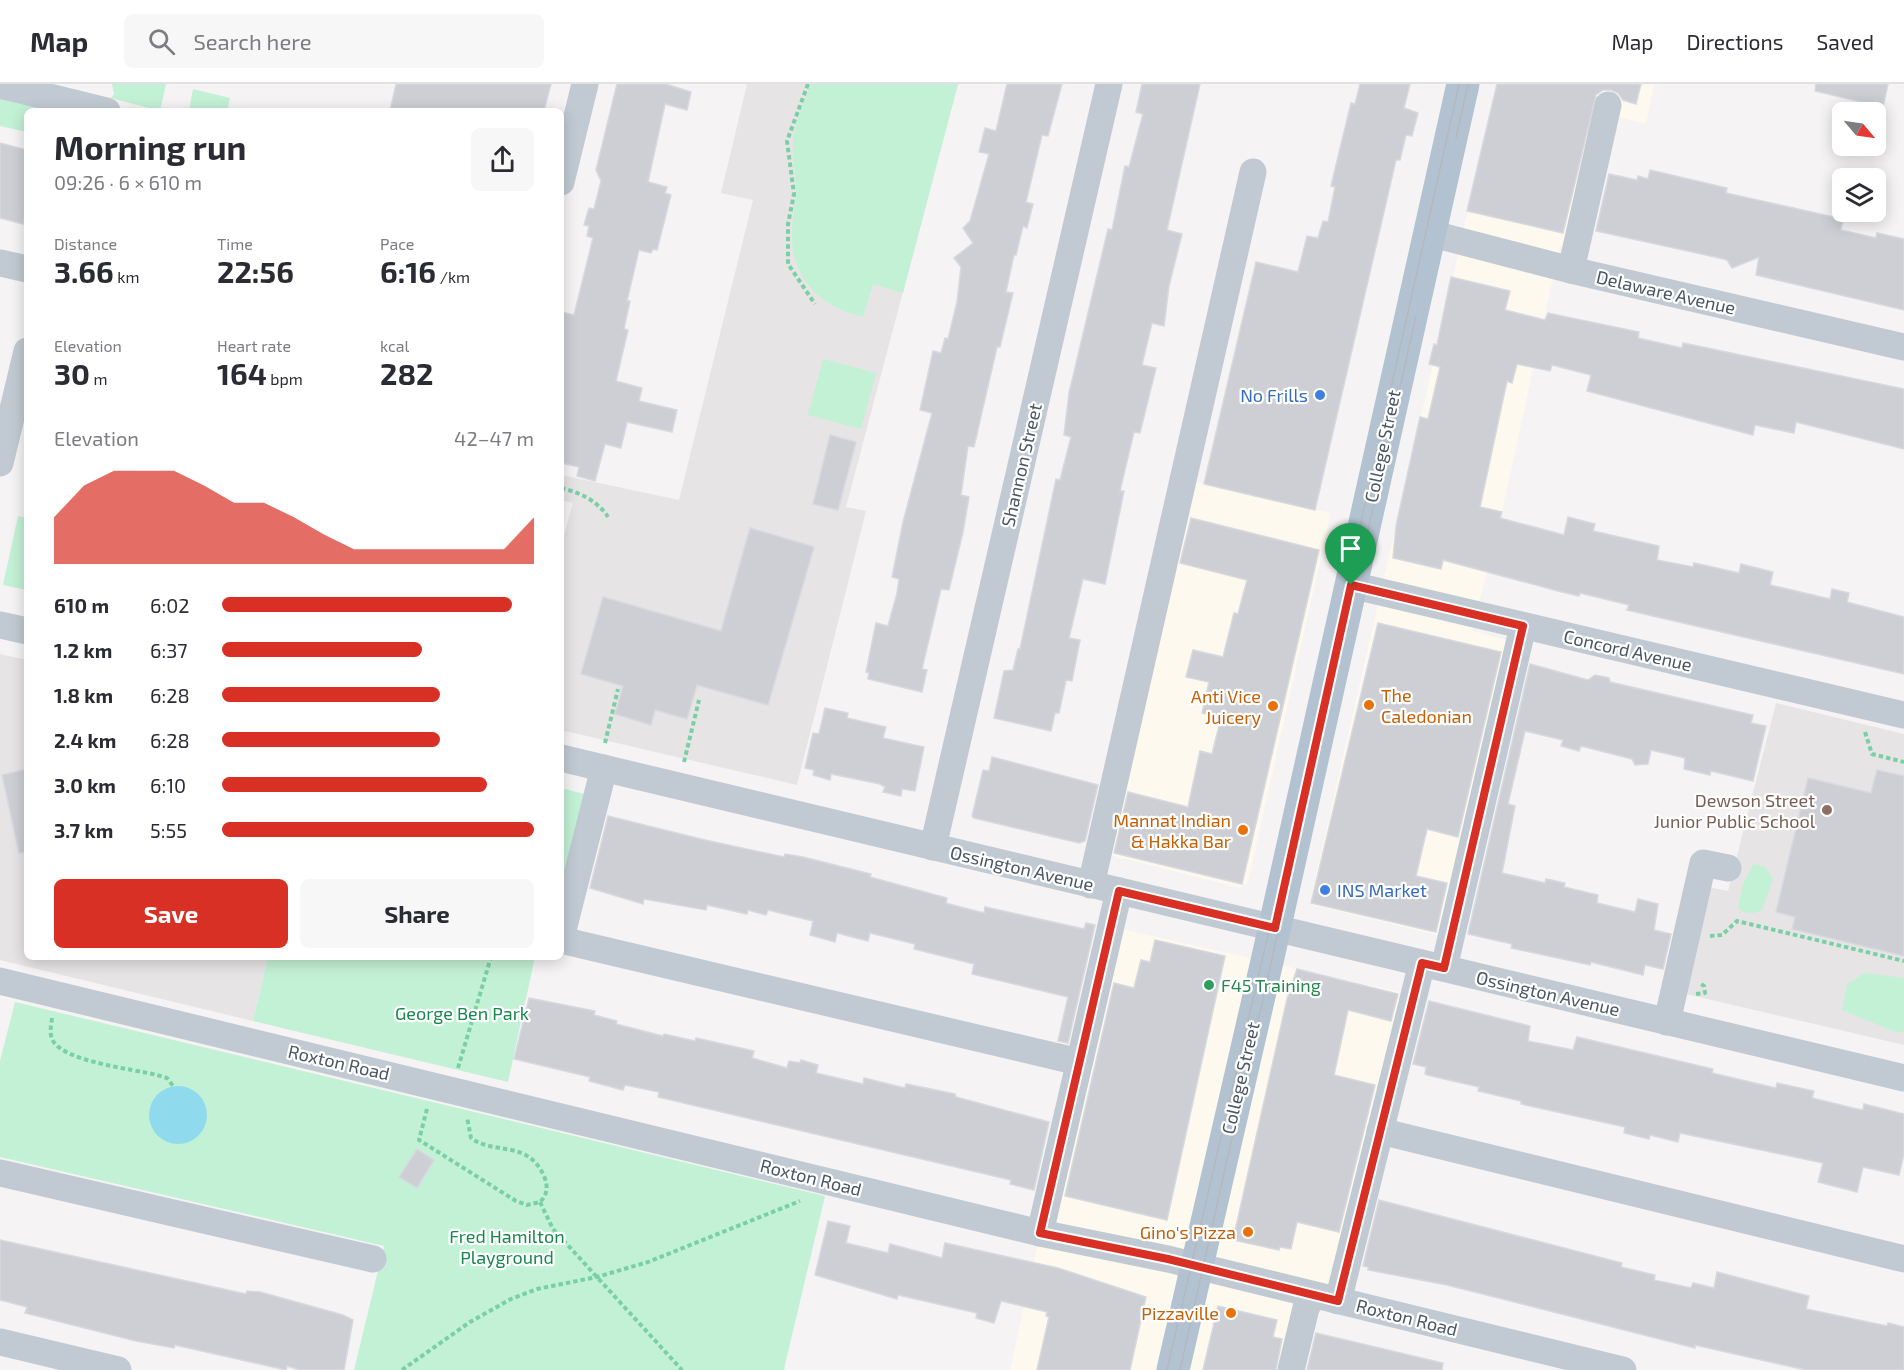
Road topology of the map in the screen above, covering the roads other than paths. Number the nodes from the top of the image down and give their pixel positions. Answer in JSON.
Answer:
{"nodes":[{"id":1,"x":585,"y":84,"type":"edge"},
{"id":2,"x":1109,"y":84,"type":"edge"},
{"id":3,"x":1463,"y":84,"type":"edge"},
{"id":4,"x":0,"y":85,"type":"edge"},
{"id":5,"x":94,"y":103,"type":"edge"},
{"id":6,"x":1608,"y":105,"type":"dead end"},
{"id":7,"x":564,"y":170,"type":"edge"},
{"id":8,"x":1252,"y":172,"type":"dead end"},
{"id":9,"x":1429,"y":233,"type":"junction"},
{"id":10,"x":0,"y":263,"type":"edge"},
{"id":11,"x":24,"y":268,"type":"edge"},
{"id":12,"x":1571,"y":270,"type":"junction"},
{"id":13,"x":1904,"y":347,"type":"edge"},
{"id":14,"x":24,"y":363,"type":"edge"},
{"id":15,"x":0,"y":463,"type":"edge"},
{"id":16,"x":1351,"y":585,"type":"junction"},
{"id":17,"x":0,"y":625,"type":"edge"},
{"id":18,"x":1523,"y":626,"type":"junction"},
{"id":19,"x":24,"y":630,"type":"edge"},
{"id":20,"x":1904,"y":715,"type":"edge"},
{"id":21,"x":605,"y":756,"type":"junction"},
{"id":22,"x":564,"y":758,"type":"edge"},
{"id":23,"x":933,"y":847,"type":"junction"},
{"id":24,"x":1728,"y":868,"type":"dead end"},
{"id":25,"x":1091,"y":885,"type":"junction"},
{"id":26,"x":1119,"y":891,"type":"junction"},
{"id":27,"x":564,"y":927,"type":"edge"},
{"id":28,"x":1275,"y":928,"type":"junction"},
{"id":29,"x":564,"y":940,"type":"edge"},
{"id":30,"x":1433,"y":966,"type":"junction"},
{"id":31,"x":0,"y":981,"type":"edge"},
{"id":32,"x":1667,"y":1022,"type":"junction"},
{"id":33,"x":1079,"y":1062,"type":"junction"},
{"id":34,"x":1904,"y":1078,"type":"edge"},
{"id":35,"x":1380,"y":1131,"type":"junction"},
{"id":36,"x":0,"y":1173,"type":"edge"},
{"id":37,"x":1040,"y":1233,"type":"junction"},
{"id":38,"x":373,"y":1259,"type":"dead end"},
{"id":39,"x":1904,"y":1259,"type":"edge"},
{"id":40,"x":1196,"y":1266,"type":"junction"},
{"id":41,"x":1326,"y":1298,"type":"junction"},
{"id":42,"x":0,"y":1342,"type":"edge"},
{"id":43,"x":118,"y":1370,"type":"edge"},
{"id":44,"x":1173,"y":1370,"type":"edge"},
{"id":45,"x":1291,"y":1370,"type":"edge"},
{"id":46,"x":1623,"y":1370,"type":"edge"}],
"edges":[{"from":1,"to":7,"type":"street"},
{"from":2,"to":23,"type":"street","name":"Shannon Street"},
{"from":3,"to":9,"type":"main road","name":"College Street"},
{"from":4,"to":5,"type":"street"},
{"from":6,"to":12,"type":"street"},
{"from":8,"to":25,"type":"street"},
{"from":9,"to":12,"type":"street","name":"Delaware Avenue"},
{"from":9,"to":16,"type":"main road","name":"College Street"},
{"from":10,"to":11,"type":"street"},
{"from":12,"to":13,"type":"street","name":"Delaware Avenue"},
{"from":14,"to":15,"type":"street"},
{"from":16,"to":18,"type":"street","name":"Concord Avenue"},
{"from":16,"to":28,"type":"main road","name":"College Street"},
{"from":17,"to":19,"type":"street"},
{"from":18,"to":20,"type":"street","name":"Concord Avenue"},
{"from":18,"to":30,"type":"street"},
{"from":21,"to":22,"type":"street","name":"Ossington Avenue"},
{"from":21,"to":23,"type":"street","name":"Ossington Avenue"},
{"from":21,"to":27,"type":"street"},
{"from":23,"to":25,"type":"street","name":"Ossington Avenue"},
{"from":24,"to":32,"type":"street"},
{"from":25,"to":26,"type":"street","name":"Ossington Avenue"},
{"from":26,"to":28,"type":"street","name":"Ossington Avenue"},
{"from":26,"to":33,"type":"street"},
{"from":28,"to":30,"type":"street","name":"Ossington Avenue"},
{"from":28,"to":40,"type":"main road","name":"College Street"},
{"from":29,"to":33,"type":"street"},
{"from":30,"to":32,"type":"street","name":"Ossington Avenue"},
{"from":30,"to":35,"type":"street"},
{"from":31,"to":37,"type":"street","name":"Roxton Road"},
{"from":32,"to":34,"type":"street","name":"Ossington Avenue"},
{"from":33,"to":37,"type":"street"},
{"from":35,"to":39,"type":"street"},
{"from":35,"to":41,"type":"street"},
{"from":36,"to":38,"type":"street"},
{"from":37,"to":40,"type":"street","name":"Roxton Road"},
{"from":40,"to":41,"type":"street","name":"Roxton Road"},
{"from":40,"to":44,"type":"main road","name":"College Street"},
{"from":41,"to":45,"type":"street"},
{"from":41,"to":46,"type":"street","name":"Roxton Road"},
{"from":42,"to":43,"type":"street"}]}
